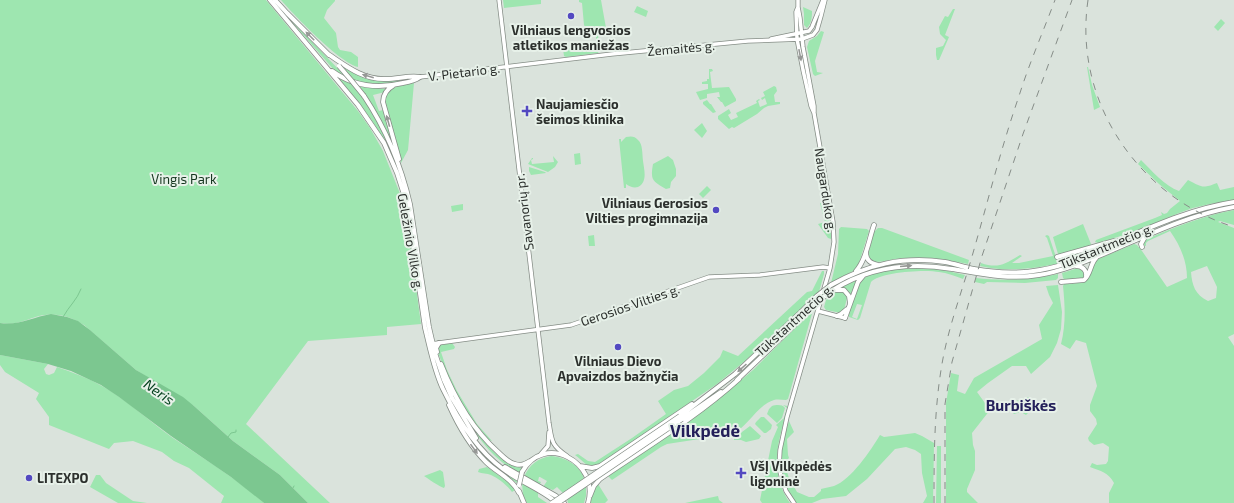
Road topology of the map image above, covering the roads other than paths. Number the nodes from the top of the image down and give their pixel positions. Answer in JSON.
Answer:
{"nodes":[{"id":1,"x":270,"y":0,"type":"edge"},
{"id":2,"x":275,"y":0,"type":"edge"},
{"id":3,"x":499,"y":0,"type":"edge"},
{"id":4,"x":798,"y":0,"type":"edge"},
{"id":5,"x":824,"y":0,"type":"edge"},
{"id":6,"x":799,"y":34,"type":"junction"},
{"id":7,"x":797,"y":39,"type":"junction"},
{"id":8,"x":802,"y":39,"type":"junction"},
{"id":9,"x":760,"y":40,"type":"junction"},
{"id":10,"x":328,"y":54,"type":"junction"},
{"id":11,"x":507,"y":66,"type":"junction"},
{"id":12,"x":328,"y":68,"type":"junction"},
{"id":13,"x":420,"y":77,"type":"junction"},
{"id":14,"x":394,"y":85,"type":"junction"},
{"id":15,"x":814,"y":113,"type":"junction"},
{"id":16,"x":406,"y":185,"type":"junction"},
{"id":17,"x":1234,"y":202,"type":"edge"},
{"id":18,"x":1234,"y":207,"type":"edge"},
{"id":19,"x":874,"y":225,"type":"dead end"},
{"id":20,"x":1145,"y":237,"type":"junction"},
{"id":21,"x":1126,"y":238,"type":"junction"},
{"id":22,"x":1132,"y":242,"type":"junction"},
{"id":23,"x":866,"y":250,"type":"junction"},
{"id":24,"x":1099,"y":256,"type":"junction"},
{"id":25,"x":1058,"y":257,"type":"dead end"},
{"id":26,"x":878,"y":265,"type":"junction"},
{"id":27,"x":1075,"y":266,"type":"junction"},
{"id":28,"x":830,"y":268,"type":"junction"},
{"id":29,"x":854,"y":273,"type":"junction"},
{"id":30,"x":868,"y":273,"type":"junction"},
{"id":31,"x":1086,"y":279,"type":"junction"},
{"id":32,"x":1060,"y":282,"type":"dead end"},
{"id":33,"x":833,"y":290,"type":"junction"},
{"id":34,"x":850,"y":305,"type":"junction"},
{"id":35,"x":818,"y":311,"type":"junction"},
{"id":36,"x":837,"y":316,"type":"junction"},
{"id":37,"x":845,"y":318,"type":"joint"},
{"id":38,"x":538,"y":330,"type":"junction"},
{"id":39,"x":439,"y":343,"type":"junction"},
{"id":40,"x":431,"y":344,"type":"junction"},
{"id":41,"x":438,"y":354,"type":"junction"},
{"id":42,"x":439,"y":367,"type":"junction"},
{"id":43,"x":738,"y":379,"type":"junction"},
{"id":44,"x":446,"y":389,"type":"junction"},
{"id":45,"x":706,"y":396,"type":"junction"},
{"id":46,"x":459,"y":404,"type":"junction"},
{"id":47,"x":680,"y":417,"type":"junction"},
{"id":48,"x":548,"y":423,"type":"junction"},
{"id":49,"x":541,"y":454,"type":"junction"},
{"id":50,"x":571,"y":459,"type":"junction"},
{"id":51,"x":530,"y":461,"type":"junction"},
{"id":52,"x":580,"y":466,"type":"junction"},
{"id":53,"x":513,"y":474,"type":"junction"},
{"id":54,"x":519,"y":493,"type":"junction"},
{"id":55,"x":590,"y":496,"type":"junction"},
{"id":56,"x":524,"y":503,"type":"edge"},
{"id":57,"x":552,"y":503,"type":"edge"},
{"id":58,"x":558,"y":503,"type":"edge"},
{"id":59,"x":564,"y":503,"type":"edge"},
{"id":60,"x":588,"y":503,"type":"edge"},
{"id":61,"x":794,"y":503,"type":"edge"}],
"edges":[{"from":1,"to":12,"type":"highway","name":"Geležinio Vilko g."},
{"from":10,"to":2,"type":"highway","name":"Geležinio Vilko g.","one_way":true},
{"from":3,"to":11,"type":"main road","name":"Savanorių pr."},
{"from":4,"to":6,"type":"main road","name":"Naugarduko g."},
{"from":5,"to":6,"type":"main road"},
{"from":5,"to":8,"type":"main road"},
{"from":6,"to":7,"type":"main road","name":"Naugarduko g."},
{"from":6,"to":8,"type":"main road","name":"Naugarduko g."},
{"from":6,"to":9,"type":"main road","name":"Žemaitės g."},
{"from":7,"to":8,"type":"main road","name":"Žemaitės g."},
{"from":7,"to":9,"type":"main road","name":"Žemaitės g."},
{"from":7,"to":15,"type":"main road","name":"Naugarduko g.","one_way":true},
{"from":8,"to":15,"type":"main road","name":"Naugarduko g."},
{"from":9,"to":11,"type":"main road","name":"Žemaitės g."},
{"from":13,"to":10,"type":"highway","one_way":true},
{"from":10,"to":16,"type":"highway","name":"Geležinio Vilko g.","bridge":true},
{"from":11,"to":13,"type":"main road","name":"V. Pietario g."},
{"from":11,"to":38,"type":"main road","name":"Savanorių pr."},
{"from":12,"to":14,"type":"highway"},
{"from":12,"to":40,"type":"highway","name":"Geležinio Vilko g."},
{"from":13,"to":14,"type":"highway"},
{"from":16,"to":14,"type":"highway","one_way":true},
{"from":15,"to":28,"type":"main road","name":"Naugarduko g."},
{"from":16,"to":40,"type":"highway","name":"Geležinio Vilko g."},
{"from":17,"to":21,"type":"highway","name":"Tūkstantmečio g."},
{"from":18,"to":20,"type":"highway","name":"Tūkstantmečio g."},
{"from":19,"to":23,"type":"highway"},
{"from":20,"to":22,"type":"highway","name":"Tūkstantmečio g."},
{"from":20,"to":22,"type":"highway"},
{"from":21,"to":25,"type":"highway"},
{"from":21,"to":26,"type":"highway","name":"Tūkstantmečio g."},
{"from":22,"to":24,"type":"highway","name":"Tūkstantmečio g."},
{"from":23,"to":26,"type":"highway"},
{"from":23,"to":29,"type":"highway"},
{"from":24,"to":27,"type":"highway","name":"Tūkstantmečio g."},
{"from":24,"to":31,"type":"highway"},
{"from":26,"to":29,"type":"highway","name":"Tūkstantmečio g."},
{"from":30,"to":27,"type":"highway","name":"Tūkstantmečio g.","one_way":true},
{"from":27,"to":31,"type":"highway"},
{"from":28,"to":35,"type":"main road","name":"Naugarduko g."},
{"from":28,"to":38,"type":"main road","name":"Gerosios Vilties g."},
{"from":29,"to":45,"type":"highway","name":"Tūkstantmečio g.","one_way":true,"bridge":true},
{"from":30,"to":33,"type":"highway","name":"Tūkstantmečio g."},
{"from":30,"to":34,"type":"highway"},
{"from":31,"to":32,"type":"highway"},
{"from":33,"to":34,"type":"highway"},
{"from":33,"to":43,"type":"highway","name":"Tūkstantmečio g.","bridge":true},
{"from":34,"to":36,"type":"highway"},
{"from":34,"to":37,"type":"highway"},
{"from":35,"to":36,"type":"main road"},
{"from":35,"to":61,"type":"main road","name":"Naugarduko g."},
{"from":36,"to":37,"type":"main road"},
{"from":38,"to":39,"type":"main road","name":"Gerosios Vilties g."},
{"from":38,"to":48,"type":"main road","name":"Savanorių pr."},
{"from":39,"to":40,"type":"main road","name":"Gerosios Vilties g."},
{"from":39,"to":41,"type":"highway"},
{"from":40,"to":42,"type":"highway","name":"Geležinio Vilko g."},
{"from":40,"to":44,"type":"highway","name":"Geležinio Vilko g."},
{"from":41,"to":42,"type":"highway"},
{"from":41,"to":46,"type":"highway"},
{"from":42,"to":44,"type":"highway","name":"Geležinio Vilko g."},
{"from":43,"to":47,"type":"highway","name":"Tūkstantmečio g."},
{"from":43,"to":55,"type":"highway"},
{"from":44,"to":46,"type":"highway"},
{"from":44,"to":53,"type":"highway","name":"Geležinio Vilko g."},
{"from":44,"to":54,"type":"highway","one_way":true},
{"from":45,"to":47,"type":"highway","name":"Tūkstantmečio g."},
{"from":45,"to":52,"type":"highway"},
{"from":46,"to":51,"type":"highway"},
{"from":47,"to":57,"type":"highway","name":"Tūkstantmečio g.","bridge":true},
{"from":47,"to":58,"type":"highway","name":"Tūkstantmečio g.","bridge":true},
{"from":48,"to":49,"type":"main road","name":"Savanorių pr."},
{"from":48,"to":50,"type":"main road","name":"Savanorių pr."},
{"from":49,"to":50,"type":"highway"},
{"from":49,"to":51,"type":"highway"},
{"from":50,"to":52,"type":"highway"},
{"from":51,"to":54,"type":"highway","bridge":true},
{"from":52,"to":55,"type":"highway"},
{"from":53,"to":58,"type":"highway"},
{"from":53,"to":59,"type":"highway"},
{"from":54,"to":56,"type":"highway"},
{"from":55,"to":60,"type":"highway"}]}
